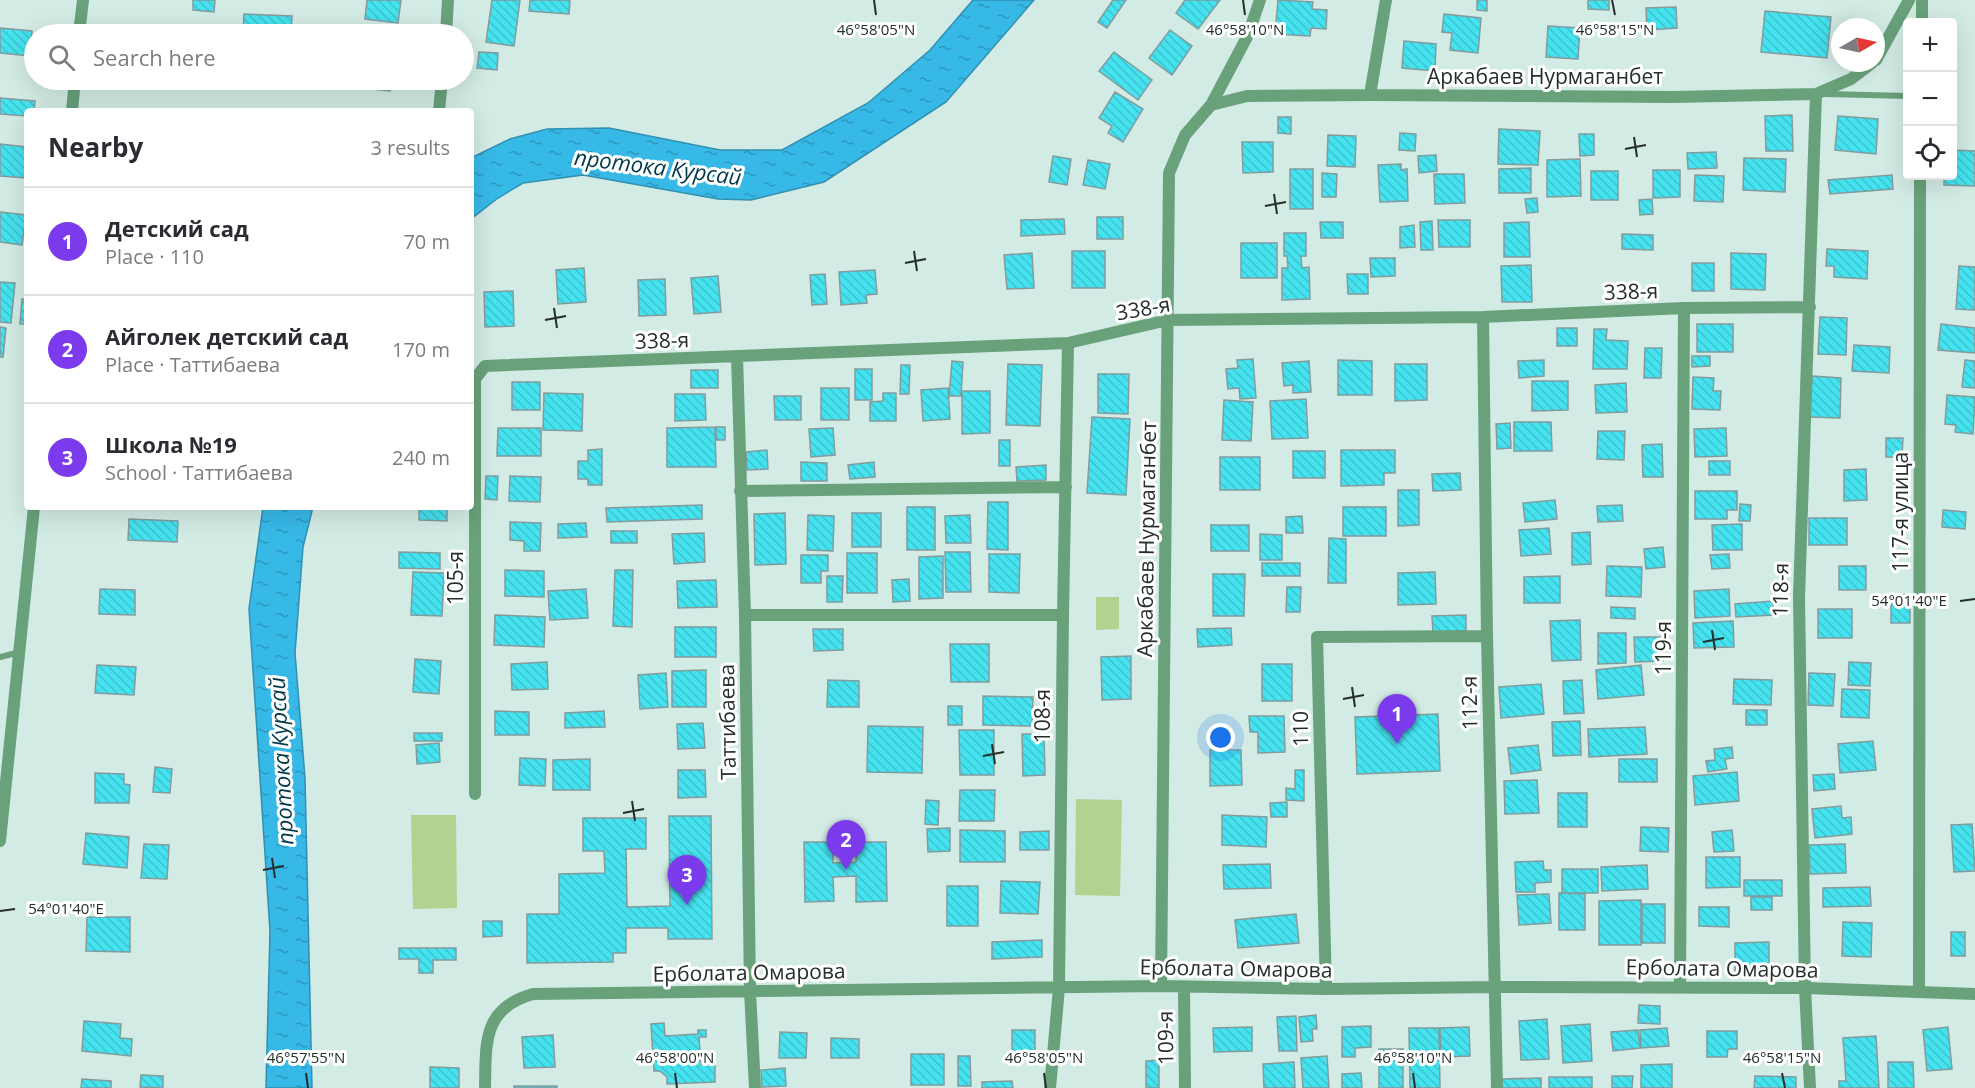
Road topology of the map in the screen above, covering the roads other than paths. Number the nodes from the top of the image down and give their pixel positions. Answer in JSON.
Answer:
{"nodes":[{"id":1,"x":83,"y":0,"type":"edge"},
{"id":2,"x":448,"y":0,"type":"edge"},
{"id":3,"x":1260,"y":0,"type":"edge"},
{"id":4,"x":1386,"y":0,"type":"edge"},
{"id":5,"x":1909,"y":0,"type":"edge"},
{"id":6,"x":1922,"y":0,"type":"edge"},
{"id":7,"x":1922,"y":18,"type":"edge"},
{"id":8,"x":80,"y":24,"type":"edge"},
{"id":9,"x":447,"y":24,"type":"edge"},
{"id":10,"x":1885,"y":44,"type":"edge"},
{"id":11,"x":1861,"y":72,"type":"edge"},
{"id":12,"x":74,"y":90,"type":"edge"},
{"id":13,"x":441,"y":90,"type":"edge"},
{"id":14,"x":1370,"y":94,"type":"junction"},
{"id":15,"x":1816,"y":94,"type":"junction"},
{"id":16,"x":1903,"y":96,"type":"edge"},
{"id":17,"x":1211,"y":105,"type":"junction"},
{"id":18,"x":72,"y":108,"type":"edge"},
{"id":19,"x":439,"y":108,"type":"edge"},
{"id":20,"x":1920,"y":180,"type":"edge"},
{"id":21,"x":1684,"y":308,"type":"junction"},
{"id":22,"x":1810,"y":308,"type":"junction"},
{"id":23,"x":1483,"y":317,"type":"junction"},
{"id":24,"x":1168,"y":320,"type":"junction"},
{"id":25,"x":1068,"y":343,"type":"junction"},
{"id":26,"x":736,"y":356,"type":"junction"},
{"id":27,"x":485,"y":366,"type":"joint"},
{"id":28,"x":1066,"y":487,"type":"junction"},
{"id":29,"x":740,"y":491,"type":"junction"},
{"id":30,"x":34,"y":510,"type":"edge"},
{"id":31,"x":745,"y":615,"type":"junction"},
{"id":32,"x":1063,"y":615,"type":"junction"},
{"id":33,"x":1487,"y":636,"type":"junction"},
{"id":34,"x":20,"y":652,"type":"junction"},
{"id":35,"x":0,"y":657,"type":"edge"},
{"id":36,"x":475,"y":794,"type":"dead end"},
{"id":37,"x":0,"y":841,"type":"edge"},
{"id":38,"x":1161,"y":986,"type":"junction"},
{"id":39,"x":1184,"y":987,"type":"junction"},
{"id":40,"x":1495,"y":987,"type":"junction"},
{"id":41,"x":1680,"y":987,"type":"junction"},
{"id":42,"x":1059,"y":988,"type":"junction"},
{"id":43,"x":1805,"y":988,"type":"junction"},
{"id":44,"x":1326,"y":989,"type":"junction"},
{"id":45,"x":750,"y":991,"type":"junction"},
{"id":46,"x":1919,"y":992,"type":"junction"},
{"id":47,"x":1975,"y":994,"type":"edge"},
{"id":48,"x":485,"y":1088,"type":"edge"},
{"id":49,"x":755,"y":1088,"type":"edge"},
{"id":50,"x":1050,"y":1088,"type":"edge"},
{"id":51,"x":1185,"y":1088,"type":"edge"},
{"id":52,"x":1497,"y":1088,"type":"edge"},
{"id":53,"x":1810,"y":1088,"type":"edge"}],
"edges":[{"from":1,"to":8,"type":"street"},
{"from":2,"to":9,"type":"street"},
{"from":3,"to":17,"type":"street","name":"Аркабаев Нурмаганбет"},
{"from":4,"to":14,"type":"street"},
{"from":5,"to":10,"type":"street"},
{"from":6,"to":7,"type":"street"},
{"from":11,"to":15,"type":"street","name":"Аркабаев Нурмаганбет"},
{"from":12,"to":18,"type":"street"},
{"from":13,"to":19,"type":"street"},
{"from":14,"to":15,"type":"street","name":"Аркабаев Нурмаганбет"},
{"from":14,"to":17,"type":"street","name":"Аркабаев Нурмаганбет"},
{"from":15,"to":16,"type":"lane"},
{"from":15,"to":22,"type":"street","name":"118-я"},
{"from":17,"to":24,"type":"street","name":"Аркабаев Нурмаганбет"},
{"from":20,"to":46,"type":"street","name":"117-я улица"},
{"from":21,"to":22,"type":"street","name":"338-я"},
{"from":21,"to":23,"type":"street","name":"338-я"},
{"from":21,"to":41,"type":"street","name":"119-я"},
{"from":22,"to":43,"type":"street","name":"118-я"},
{"from":23,"to":24,"type":"street","name":"338-я"},
{"from":23,"to":33,"type":"street","name":"112-я"},
{"from":24,"to":25,"type":"street","name":"338-я"},
{"from":24,"to":38,"type":"street","name":"Аркабаев Нурмаганбет"},
{"from":25,"to":26,"type":"street","name":"338-я"},
{"from":25,"to":28,"type":"street","name":"108-я"},
{"from":26,"to":27,"type":"street","name":"338-я"},
{"from":26,"to":29,"type":"street","name":"Таттибаева"},
{"from":27,"to":36,"type":"street","name":"105-я"},
{"from":28,"to":29,"type":"street"},
{"from":28,"to":32,"type":"street","name":"108-я"},
{"from":29,"to":31,"type":"street","name":"Таттибаева"},
{"from":30,"to":34,"type":"street"},
{"from":31,"to":32,"type":"street"},
{"from":31,"to":45,"type":"street","name":"Таттибаева"},
{"from":32,"to":42,"type":"street","name":"108-я"},
{"from":33,"to":40,"type":"street","name":"112-я"},
{"from":33,"to":44,"type":"street","name":"110"},
{"from":34,"to":35,"type":"lane"},
{"from":34,"to":37,"type":"street"},
{"from":38,"to":39,"type":"street","name":"Ерболата Омарова"},
{"from":38,"to":42,"type":"street","name":"Ерболата Омарова"},
{"from":39,"to":44,"type":"street","name":"Ерболата Омарова"},
{"from":39,"to":51,"type":"street","name":"109-я"},
{"from":40,"to":41,"type":"street","name":"Ерболата Омарова"},
{"from":40,"to":44,"type":"street","name":"Ерболата Омарова"},
{"from":40,"to":52,"type":"street","name":"112-я"},
{"from":41,"to":43,"type":"street","name":"Ерболата Омарова"},
{"from":42,"to":45,"type":"street","name":"Ерболата Омарова"},
{"from":42,"to":50,"type":"street","name":"108-я"},
{"from":43,"to":46,"type":"street","name":"Ерболата Омарова"},
{"from":43,"to":53,"type":"street","name":"118-я"},
{"from":45,"to":48,"type":"street","name":"Ерболата Омарова"},
{"from":45,"to":49,"type":"street","name":"Таттибаева"},
{"from":46,"to":47,"type":"street","name":"Ерболата Омарова"}]}
